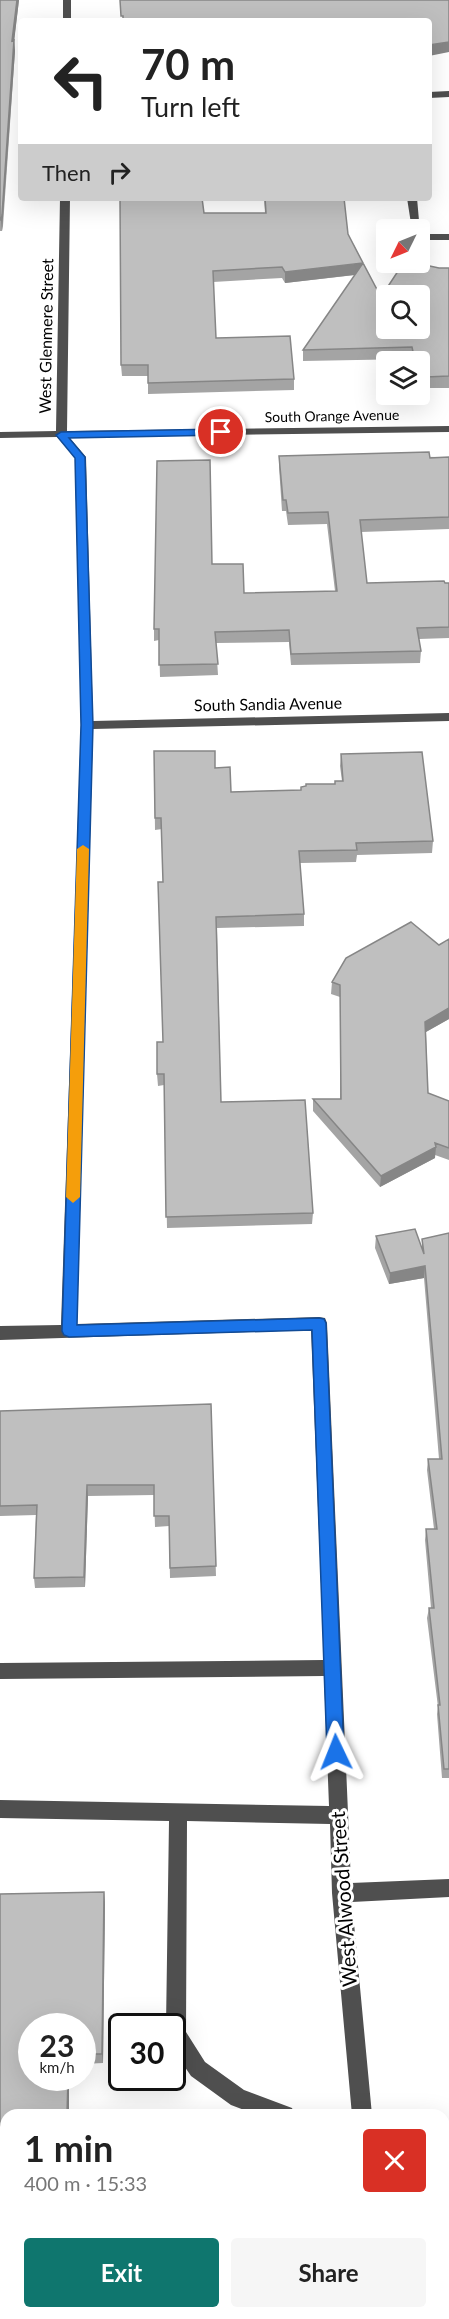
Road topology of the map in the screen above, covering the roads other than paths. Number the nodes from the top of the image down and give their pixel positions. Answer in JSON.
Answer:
{"nodes":[{"id":1,"x":67,"y":0,"type":"edge"},
{"id":2,"x":67,"y":18,"type":"edge"},
{"id":3,"x":432,"y":94,"type":"edge"},
{"id":4,"x":449,"y":94,"type":"edge"},
{"id":5,"x":64,"y":201,"type":"edge"},
{"id":6,"x":412,"y":201,"type":"edge"},
{"id":7,"x":415,"y":219,"type":"edge"},
{"id":8,"x":430,"y":237,"type":"edge"},
{"id":9,"x":449,"y":237,"type":"edge"},
{"id":10,"x":449,"y":429,"type":"edge"},
{"id":11,"x":0,"y":435,"type":"edge"},
{"id":12,"x":61,"y":435,"type":"junction"},
{"id":13,"x":449,"y":717,"type":"edge"},
{"id":14,"x":87,"y":725,"type":"junction"},
{"id":15,"x":69,"y":1331,"type":"junction"},
{"id":16,"x":0,"y":1333,"type":"edge"},
{"id":17,"x":333,"y":1668,"type":"junction"},
{"id":18,"x":0,"y":1671,"type":"edge"},
{"id":19,"x":0,"y":1809,"type":"edge"},
{"id":20,"x":178,"y":1812,"type":"junction"},
{"id":21,"x":338,"y":1815,"type":"junction"},
{"id":22,"x":449,"y":1888,"type":"edge"},
{"id":23,"x":342,"y":1893,"type":"junction"},
{"id":24,"x":268,"y":2109,"type":"edge"},
{"id":25,"x":361,"y":2109,"type":"edge"}],
"edges":[{"from":1,"to":2,"type":"street"},
{"from":3,"to":4,"type":"street"},
{"from":5,"to":12,"type":"street","name":"West Glenmere Street"},
{"from":6,"to":7,"type":"street"},
{"from":8,"to":9,"type":"street"},
{"from":10,"to":12,"type":"street","name":"South Orange Avenue"},
{"from":11,"to":12,"type":"street","name":"South Orange Avenue"},
{"from":12,"to":14,"type":"street","name":"West Glenmere Street"},
{"from":13,"to":14,"type":"street","name":"South Sandia Avenue"},
{"from":14,"to":15,"type":"street","name":"West Glenmere Street"},
{"from":15,"to":16,"type":"street"},
{"from":15,"to":17,"type":"street","name":"West Alwood Street"},
{"from":17,"to":18,"type":"street"},
{"from":17,"to":21,"type":"street","name":"West Alwood Street"},
{"from":19,"to":20,"type":"street"},
{"from":20,"to":21,"type":"street"},
{"from":20,"to":24,"type":"street"},
{"from":21,"to":23,"type":"street","name":"West Alwood Street"},
{"from":22,"to":23,"type":"street"},
{"from":23,"to":25,"type":"street","name":"West Alwood Street"}]}
